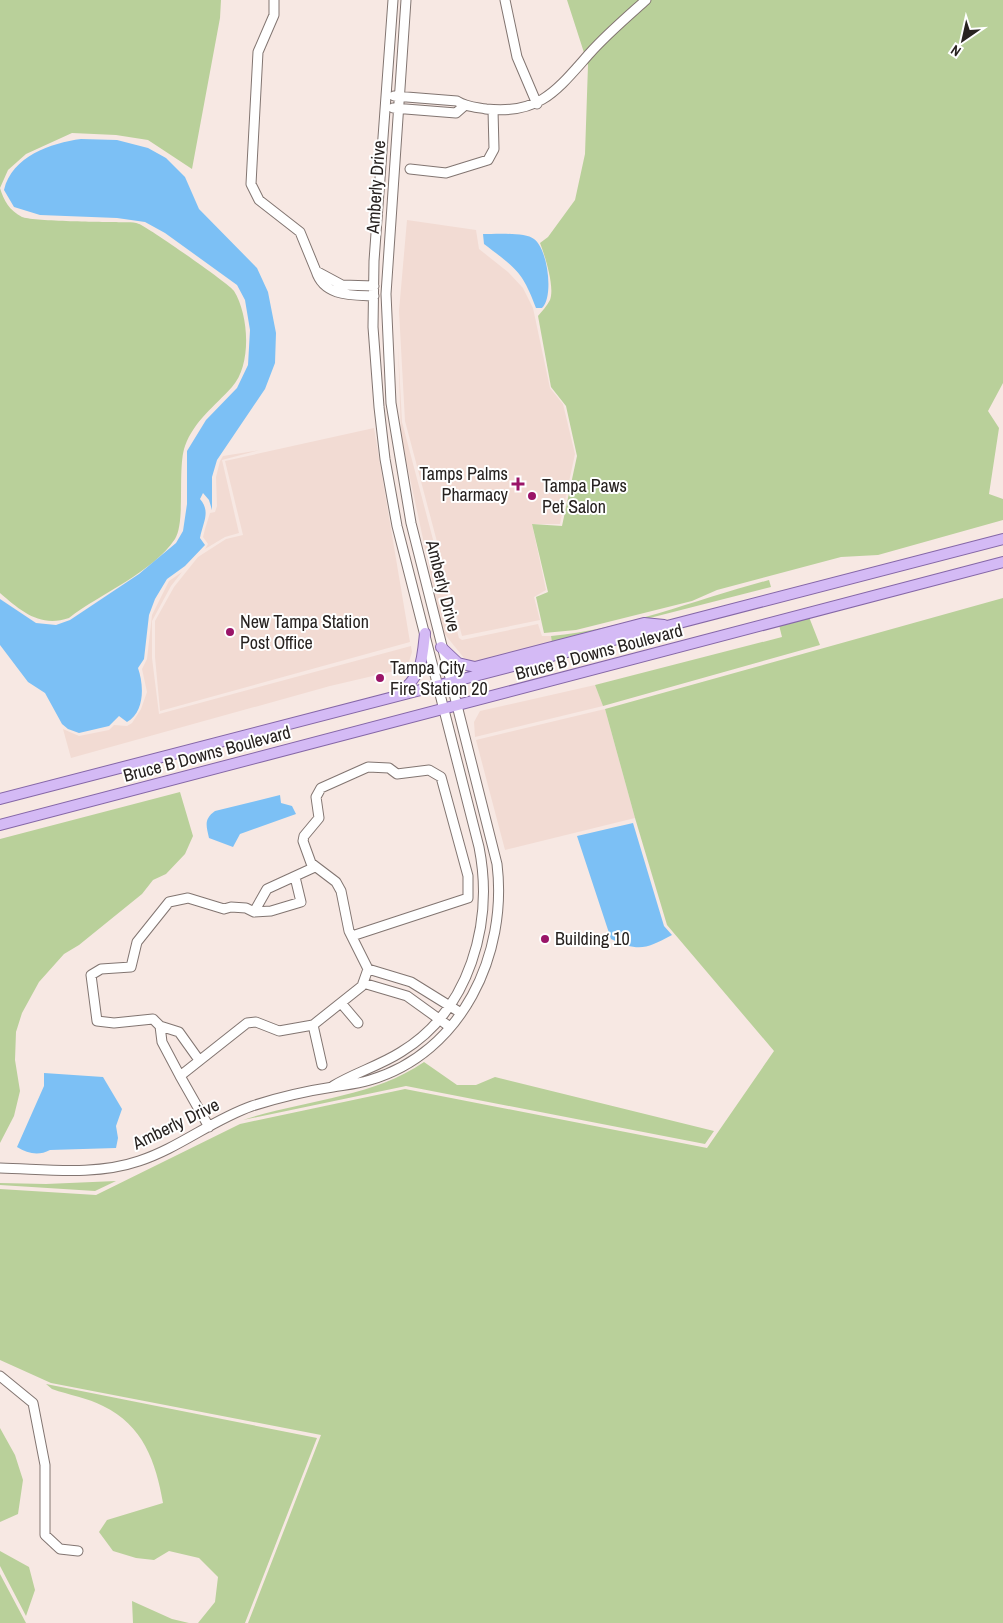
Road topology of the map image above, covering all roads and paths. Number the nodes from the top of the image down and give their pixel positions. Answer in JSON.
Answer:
{"nodes":[{"id":1,"x":274,"y":0,"type":"edge"},
{"id":2,"x":393,"y":0,"type":"edge"},
{"id":3,"x":406,"y":0,"type":"edge"},
{"id":4,"x":505,"y":0,"type":"edge"},
{"id":5,"x":646,"y":0,"type":"edge"},
{"id":6,"x":386,"y":96,"type":"junction"},
{"id":7,"x":398,"y":96,"type":"junction"},
{"id":8,"x":537,"y":104,"type":"junction"},
{"id":9,"x":464,"y":106,"type":"junction"},
{"id":10,"x":385,"y":108,"type":"junction"},
{"id":11,"x":397,"y":108,"type":"junction"},
{"id":12,"x":493,"y":110,"type":"junction"},
{"id":13,"x":410,"y":169,"type":"dead end"},
{"id":14,"x":374,"y":292,"type":"junction"},
{"id":15,"x":386,"y":294,"type":"junction"},
{"id":16,"x":1003,"y":539,"type":"edge"},
{"id":17,"x":1003,"y":562,"type":"edge"},
{"id":18,"x":672,"y":625,"type":"junction"},
{"id":19,"x":425,"y":633,"type":"junction"},
{"id":20,"x":441,"y":647,"type":"junction"},
{"id":21,"x":450,"y":683,"type":"junction"},
{"id":22,"x":438,"y":686,"type":"junction"},
{"id":23,"x":395,"y":697,"type":"junction"},
{"id":24,"x":457,"y":706,"type":"junction"},
{"id":25,"x":444,"y":709,"type":"junction"},
{"id":26,"x":0,"y":799,"type":"edge"},
{"id":27,"x":0,"y":825,"type":"edge"},
{"id":28,"x":315,"y":867,"type":"junction"},
{"id":29,"x":295,"y":877,"type":"junction"},
{"id":30,"x":254,"y":912,"type":"junction"},
{"id":31,"x":352,"y":936,"type":"junction"},
{"id":32,"x":368,"y":969,"type":"junction"},
{"id":33,"x":363,"y":983,"type":"junction"},
{"id":34,"x":422,"y":987,"type":"junction"},
{"id":35,"x":414,"y":1000,"type":"junction"},
{"id":36,"x":341,"y":1002,"type":"junction"},
{"id":37,"x":449,"y":1005,"type":"junction"},
{"id":38,"x":461,"y":1014,"type":"junction"},
{"id":39,"x":439,"y":1018,"type":"junction"},
{"id":40,"x":358,"y":1023,"type":"dead end"},
{"id":41,"x":313,"y":1025,"type":"junction"},
{"id":42,"x":160,"y":1026,"type":"junction"},
{"id":43,"x":450,"y":1027,"type":"junction"},
{"id":44,"x":199,"y":1060,"type":"junction"},
{"id":45,"x":322,"y":1065,"type":"dead end"},
{"id":46,"x":180,"y":1076,"type":"junction"},
{"id":47,"x":333,"y":1086,"type":"junction"},
{"id":48,"x":209,"y":1127,"type":"junction"},
{"id":49,"x":0,"y":1168,"type":"edge"},
{"id":50,"x":0,"y":1376,"type":"edge"},
{"id":51,"x":78,"y":1550,"type":"dead end"}],
"edges":[{"from":1,"to":14,"type":"street"},
{"from":2,"to":6,"type":"street","name":"Amberly Drive"},
{"from":3,"to":7,"type":"street","name":"Amberly Drive"},
{"from":4,"to":8,"type":"street"},
{"from":5,"to":8,"type":"street"},
{"from":6,"to":7,"type":"street"},
{"from":6,"to":10,"type":"street","name":"Amberly Drive"},
{"from":7,"to":9,"type":"street"},
{"from":7,"to":11,"type":"street","name":"Amberly Drive"},
{"from":8,"to":12,"type":"street"},
{"from":9,"to":11,"type":"street"},
{"from":9,"to":12,"type":"street"},
{"from":10,"to":11,"type":"street"},
{"from":10,"to":14,"type":"street","name":"Amberly Drive"},
{"from":11,"to":15,"type":"street","name":"Amberly Drive"},
{"from":12,"to":13,"type":"street"},
{"from":14,"to":15,"type":"street"},
{"from":14,"to":19,"type":"street","name":"Amberly Drive"},
{"from":15,"to":20,"type":"street","name":"Amberly Drive"},
{"from":16,"to":18,"type":"main road","name":"Bruce B Downs Boulevard"},
{"from":17,"to":24,"type":"main road","name":"Bruce B Downs Boulevard"},
{"from":18,"to":20,"type":"main road"},
{"from":18,"to":21,"type":"main road","name":"Bruce B Downs Boulevard"},
{"from":19,"to":22,"type":"street","name":"Amberly Drive"},
{"from":19,"to":23,"type":"main road"},
{"from":20,"to":21,"type":"street","name":"Amberly Drive"},
{"from":21,"to":22,"type":"main road","name":"Bruce B Downs Boulevard"},
{"from":21,"to":24,"type":"street","name":"Amberly Drive"},
{"from":22,"to":23,"type":"main road","name":"Bruce B Downs Boulevard"},
{"from":22,"to":25,"type":"street","name":"Amberly Drive"},
{"from":23,"to":26,"type":"main road","name":"Bruce B Downs Boulevard"},
{"from":24,"to":25,"type":"main road","name":"Bruce B Downs Boulevard"},
{"from":24,"to":38,"type":"street","name":"Amberly Drive"},
{"from":25,"to":27,"type":"main road","name":"Bruce B Downs Boulevard"},
{"from":25,"to":37,"type":"street","name":"Amberly Drive"},
{"from":28,"to":29,"type":"street"},
{"from":28,"to":31,"type":"street"},
{"from":28,"to":31,"type":"street"},
{"from":29,"to":30,"type":"street"},
{"from":29,"to":30,"type":"street"},
{"from":30,"to":42,"type":"street"},
{"from":31,"to":32,"type":"street"},
{"from":32,"to":33,"type":"street"},
{"from":32,"to":34,"type":"street"},
{"from":33,"to":35,"type":"street"},
{"from":33,"to":36,"type":"street"},
{"from":34,"to":35,"type":"street"},
{"from":34,"to":37,"type":"street"},
{"from":35,"to":39,"type":"street"},
{"from":36,"to":40,"type":"street"},
{"from":36,"to":41,"type":"street"},
{"from":37,"to":38,"type":"street"},
{"from":37,"to":39,"type":"street","name":"Amberly Drive"},
{"from":38,"to":43,"type":"street","name":"Amberly Drive"},
{"from":39,"to":43,"type":"street"},
{"from":39,"to":47,"type":"street","name":"Amberly Drive"},
{"from":41,"to":44,"type":"street"},
{"from":41,"to":45,"type":"street"},
{"from":42,"to":44,"type":"street"},
{"from":42,"to":46,"type":"street"},
{"from":43,"to":47,"type":"street","name":"Amberly Drive"},
{"from":44,"to":46,"type":"street"},
{"from":46,"to":48,"type":"street"},
{"from":47,"to":48,"type":"street","name":"Amberly Drive"},
{"from":48,"to":49,"type":"street","name":"Amberly Drive"},
{"from":50,"to":51,"type":"street"}]}
